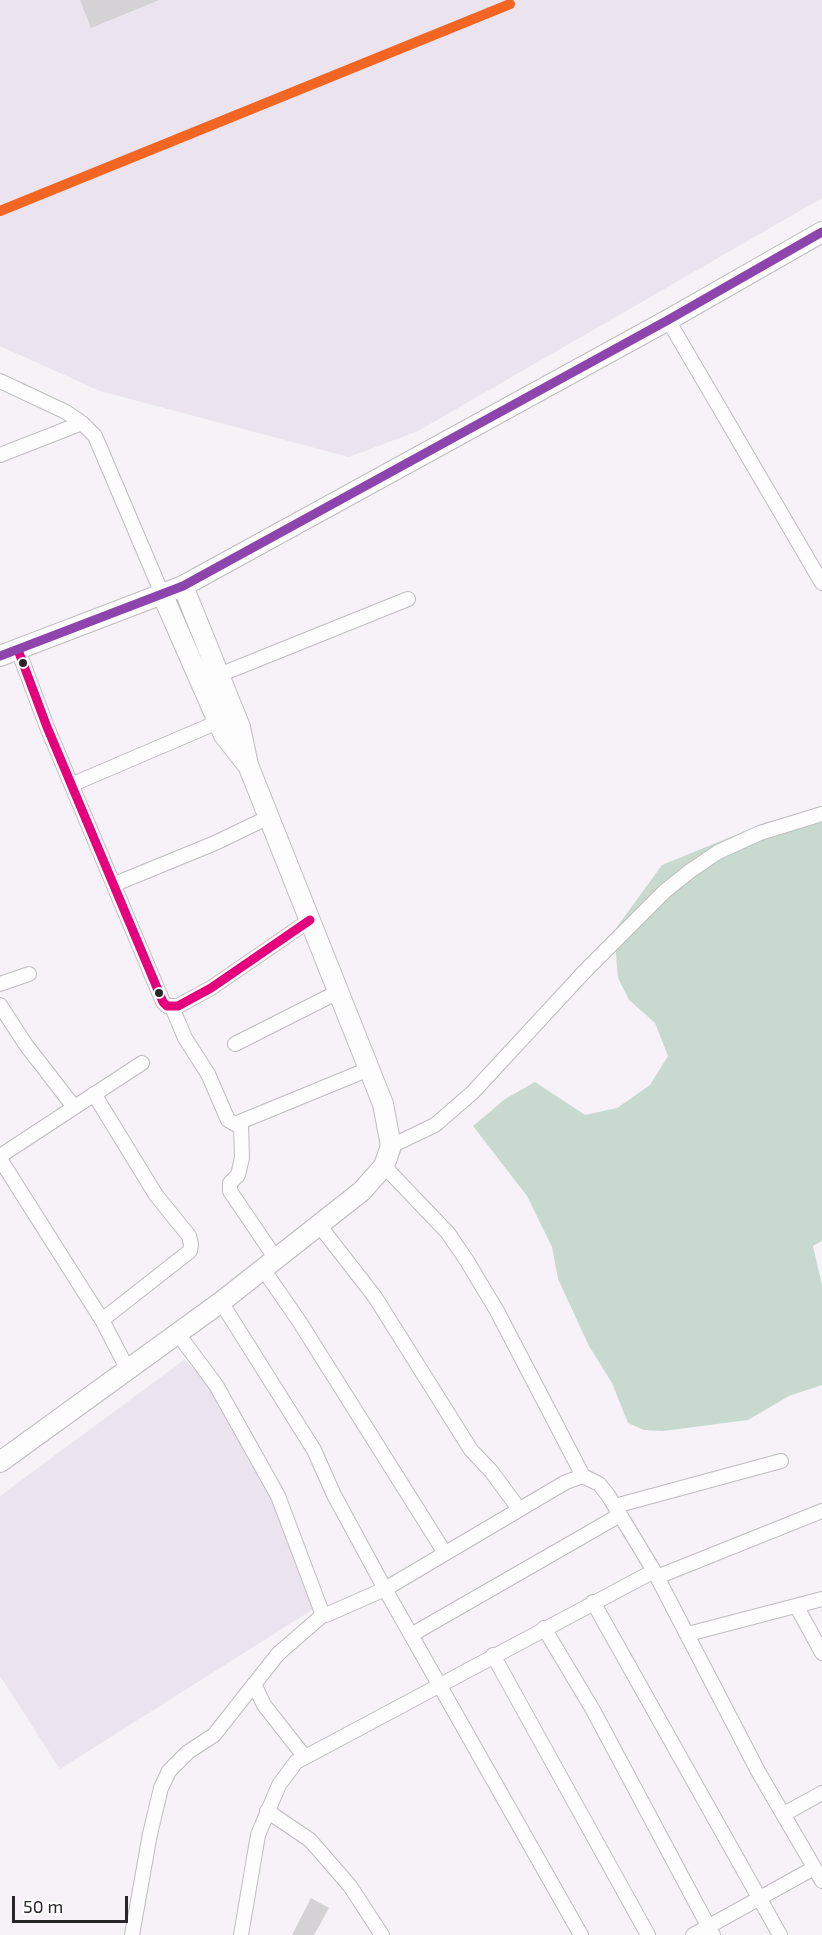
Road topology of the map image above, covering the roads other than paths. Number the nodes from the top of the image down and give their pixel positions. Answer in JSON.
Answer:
{"nodes":[{"id":1,"x":822,"y":232,"type":"edge"},
{"id":2,"x":668,"y":320,"type":"junction"},
{"id":3,"x":0,"y":381,"type":"edge"},
{"id":4,"x":82,"y":423,"type":"junction"},
{"id":5,"x":0,"y":455,"type":"edge"},
{"id":6,"x":822,"y":584,"type":"edge"},
{"id":7,"x":183,"y":586,"type":"junction"},
{"id":8,"x":163,"y":596,"type":"junction"},
{"id":9,"x":408,"y":599,"type":"dead end"},
{"id":10,"x":9,"y":653,"type":"edge"},
{"id":11,"x":219,"y":675,"type":"junction"},
{"id":12,"x":218,"y":723,"type":"junction"},
{"id":13,"x":248,"y":765,"type":"junction"},
{"id":14,"x":73,"y":784,"type":"junction"},
{"id":15,"x":822,"y":814,"type":"edge"},
{"id":16,"x":268,"y":817,"type":"junction"},
{"id":17,"x":115,"y":884,"type":"junction"},
{"id":18,"x":310,"y":920,"type":"junction"},
{"id":19,"x":29,"y":974,"type":"dead end"},
{"id":20,"x":0,"y":984,"type":"edge"},
{"id":21,"x":338,"y":992,"type":"junction"},
{"id":22,"x":0,"y":1005,"type":"edge"},
{"id":23,"x":172,"y":1007,"type":"junction"},
{"id":24,"x":235,"y":1044,"type":"dead end"},
{"id":25,"x":142,"y":1063,"type":"dead end"},
{"id":26,"x":369,"y":1069,"type":"junction"},
{"id":27,"x":94,"y":1094,"type":"junction"},
{"id":28,"x":74,"y":1107,"type":"junction"},
{"id":29,"x":242,"y":1124,"type":"junction"},
{"id":30,"x":391,"y":1146,"type":"junction"},
{"id":31,"x":0,"y":1157,"type":"edge"},
{"id":32,"x":384,"y":1166,"type":"junction"},
{"id":33,"x":319,"y":1225,"type":"junction"},
{"id":34,"x":269,"y":1264,"type":"junction"},
{"id":35,"x":221,"y":1302,"type":"junction"},
{"id":36,"x":102,"y":1320,"type":"junction"},
{"id":37,"x":178,"y":1334,"type":"junction"},
{"id":38,"x":128,"y":1370,"type":"junction"},
{"id":39,"x":782,"y":1461,"type":"dead end"},
{"id":40,"x":0,"y":1462,"type":"edge"},
{"id":41,"x":583,"y":1476,"type":"junction"},
{"id":42,"x":519,"y":1509,"type":"junction"},
{"id":43,"x":618,"y":1511,"type":"junction"},
{"id":44,"x":822,"y":1511,"type":"edge"},
{"id":45,"x":445,"y":1553,"type":"junction"},
{"id":46,"x":655,"y":1574,"type":"junction"},
{"id":47,"x":385,"y":1590,"type":"junction"},
{"id":48,"x":822,"y":1599,"type":"edge"},
{"id":49,"x":593,"y":1602,"type":"junction"},
{"id":50,"x":797,"y":1606,"type":"junction"},
{"id":51,"x":324,"y":1614,"type":"junction"},
{"id":52,"x":544,"y":1628,"type":"junction"},
{"id":53,"x":688,"y":1634,"type":"junction"},
{"id":54,"x":411,"y":1635,"type":"junction"},
{"id":55,"x":822,"y":1653,"type":"edge"},
{"id":56,"x":493,"y":1655,"type":"junction"},
{"id":57,"x":254,"y":1684,"type":"junction"},
{"id":58,"x":440,"y":1684,"type":"junction"},
{"id":59,"x":304,"y":1756,"type":"junction"},
{"id":60,"x":822,"y":1793,"type":"edge"},
{"id":61,"x":267,"y":1811,"type":"junction"},
{"id":62,"x":784,"y":1814,"type":"junction"},
{"id":63,"x":814,"y":1868,"type":"junction"},
{"id":64,"x":822,"y":1881,"type":"edge"},
{"id":65,"x":760,"y":1898,"type":"junction"},
{"id":66,"x":710,"y":1931,"type":"edge"},
{"id":67,"x":132,"y":1935,"type":"edge"},
{"id":68,"x":241,"y":1935,"type":"edge"},
{"id":69,"x":381,"y":1935,"type":"edge"},
{"id":70,"x":581,"y":1935,"type":"edge"},
{"id":71,"x":648,"y":1935,"type":"edge"},
{"id":72,"x":693,"y":1935,"type":"edge"},
{"id":73,"x":780,"y":1935,"type":"edge"}],
"edges":[{"from":1,"to":2,"type":"main road"},
{"from":2,"to":6,"type":"street"},
{"from":2,"to":7,"type":"main road"},
{"from":3,"to":4,"type":"street"},
{"from":4,"to":5,"type":"street"},
{"from":4,"to":8,"type":"street"},
{"from":7,"to":8,"type":"main road"},
{"from":7,"to":11,"type":"main road"},
{"from":8,"to":10,"type":"main road"},
{"from":8,"to":12,"type":"main road"},
{"from":9,"to":11,"type":"street"},
{"from":10,"to":14,"type":"street"},
{"from":11,"to":13,"type":"main road"},
{"from":12,"to":13,"type":"main road"},
{"from":12,"to":14,"type":"street"},
{"from":13,"to":16,"type":"main road"},
{"from":14,"to":17,"type":"street"},
{"from":15,"to":30,"type":"street"},
{"from":16,"to":17,"type":"street"},
{"from":16,"to":18,"type":"main road"},
{"from":17,"to":23,"type":"street"},
{"from":18,"to":21,"type":"main road"},
{"from":18,"to":23,"type":"street"},
{"from":19,"to":20,"type":"street"},
{"from":21,"to":24,"type":"street"},
{"from":21,"to":26,"type":"main road"},
{"from":22,"to":28,"type":"street"},
{"from":23,"to":29,"type":"street"},
{"from":25,"to":27,"type":"street"},
{"from":26,"to":29,"type":"street"},
{"from":26,"to":30,"type":"main road"},
{"from":27,"to":28,"type":"street"},
{"from":27,"to":36,"type":"street"},
{"from":28,"to":31,"type":"street"},
{"from":29,"to":34,"type":"street"},
{"from":30,"to":32,"type":"main road"},
{"from":31,"to":36,"type":"street"},
{"from":32,"to":33,"type":"main road"},
{"from":32,"to":41,"type":"street"},
{"from":33,"to":34,"type":"main road"},
{"from":33,"to":42,"type":"street"},
{"from":34,"to":35,"type":"main road"},
{"from":34,"to":45,"type":"street"},
{"from":35,"to":37,"type":"main road"},
{"from":35,"to":47,"type":"street"},
{"from":36,"to":38,"type":"street"},
{"from":37,"to":38,"type":"main road"},
{"from":37,"to":51,"type":"street"},
{"from":38,"to":40,"type":"main road"},
{"from":39,"to":43,"type":"street"},
{"from":41,"to":42,"type":"street"},
{"from":41,"to":43,"type":"street"},
{"from":42,"to":45,"type":"street"},
{"from":43,"to":46,"type":"street"},
{"from":43,"to":54,"type":"street"},
{"from":44,"to":46,"type":"street"},
{"from":45,"to":47,"type":"street"},
{"from":46,"to":49,"type":"street"},
{"from":46,"to":53,"type":"street"},
{"from":47,"to":51,"type":"street"},
{"from":47,"to":54,"type":"street"},
{"from":48,"to":50,"type":"street"},
{"from":49,"to":52,"type":"street"},
{"from":49,"to":65,"type":"street"},
{"from":50,"to":53,"type":"street"},
{"from":50,"to":55,"type":"street"},
{"from":51,"to":57,"type":"street"},
{"from":52,"to":56,"type":"street"},
{"from":52,"to":66,"type":"street"},
{"from":53,"to":62,"type":"street"},
{"from":54,"to":58,"type":"street"},
{"from":56,"to":58,"type":"street"},
{"from":56,"to":71,"type":"street"},
{"from":57,"to":59,"type":"street"},
{"from":57,"to":67,"type":"street"},
{"from":58,"to":59,"type":"street"},
{"from":58,"to":70,"type":"street"},
{"from":59,"to":61,"type":"street"},
{"from":60,"to":62,"type":"street"},
{"from":61,"to":68,"type":"street"},
{"from":61,"to":69,"type":"street"},
{"from":62,"to":63,"type":"street"},
{"from":63,"to":64,"type":"street"},
{"from":63,"to":65,"type":"street"},
{"from":65,"to":66,"type":"street"},
{"from":65,"to":73,"type":"street"},
{"from":66,"to":72,"type":"street"}]}
